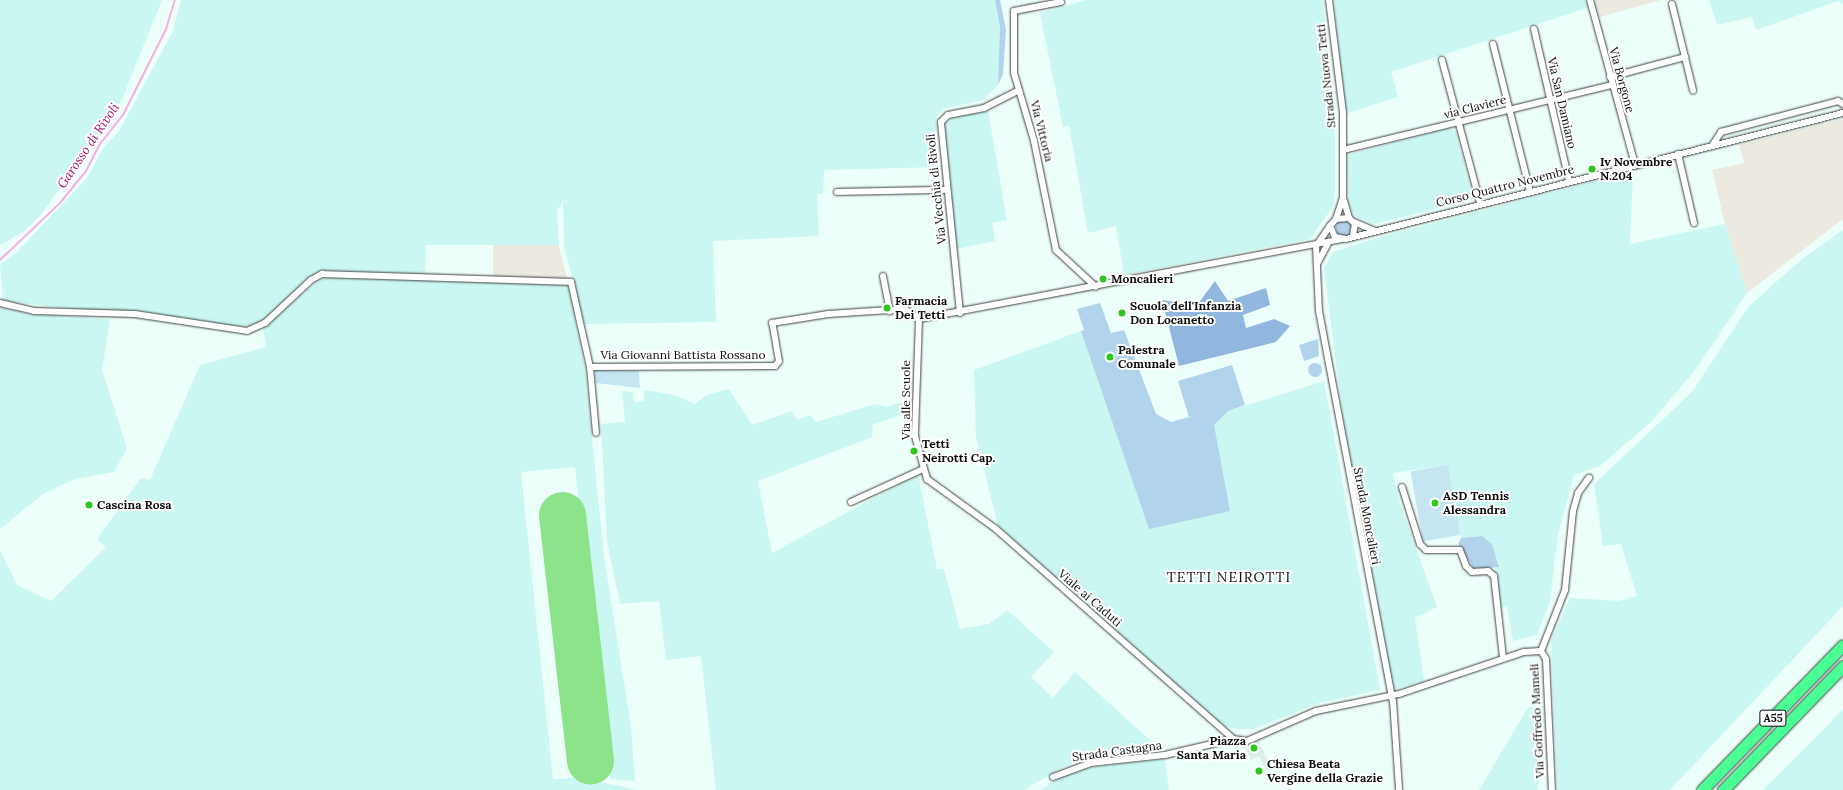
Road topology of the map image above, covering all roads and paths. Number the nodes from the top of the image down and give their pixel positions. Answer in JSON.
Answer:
{"nodes":[{"id":1,"x":1329,"y":0,"type":"edge"},
{"id":2,"x":1590,"y":0,"type":"edge"},
{"id":3,"x":1061,"y":2,"type":"dead end"},
{"id":4,"x":1672,"y":4,"type":"dead end"},
{"id":5,"x":1534,"y":29,"type":"dead end"},
{"id":6,"x":1493,"y":44,"type":"dead end"},
{"id":7,"x":1685,"y":57,"type":"junction"},
{"id":8,"x":1442,"y":60,"type":"dead end"},
{"id":9,"x":1610,"y":77,"type":"junction"},
{"id":10,"x":1612,"y":85,"type":"junction"},
{"id":11,"x":1693,"y":90,"type":"dead end"},
{"id":12,"x":1018,"y":91,"type":"junction"},
{"id":13,"x":1550,"y":98,"type":"junction"},
{"id":14,"x":1843,"y":104,"type":"edge"},
{"id":15,"x":1509,"y":110,"type":"junction"},
{"id":16,"x":1843,"y":113,"type":"edge"},
{"id":17,"x":1458,"y":122,"type":"junction"},
{"id":18,"x":1712,"y":146,"type":"junction"},
{"id":19,"x":1343,"y":150,"type":"junction"},
{"id":20,"x":1678,"y":154,"type":"junction"},
{"id":21,"x":1635,"y":165,"type":"junction"},
{"id":22,"x":1569,"y":181,"type":"junction"},
{"id":23,"x":946,"y":190,"type":"junction"},
{"id":24,"x":1530,"y":191,"type":"junction"},
{"id":25,"x":837,"y":192,"type":"dead end"},
{"id":26,"x":1343,"y":198,"type":"junction"},
{"id":27,"x":1480,"y":203,"type":"junction"},
{"id":28,"x":1336,"y":219,"type":"junction"},
{"id":29,"x":1351,"y":220,"type":"junction"},
{"id":30,"x":1694,"y":223,"type":"dead end"},
{"id":31,"x":1330,"y":226,"type":"junction"},
{"id":32,"x":1374,"y":230,"type":"junction"},
{"id":33,"x":1353,"y":234,"type":"junction"},
{"id":34,"x":1341,"y":239,"type":"junction"},
{"id":35,"x":1328,"y":243,"type":"junction"},
{"id":36,"x":1316,"y":246,"type":"junction"},
{"id":37,"x":1317,"y":265,"type":"junction"},
{"id":38,"x":883,"y":276,"type":"dead end"},
{"id":39,"x":1096,"y":287,"type":"junction"},
{"id":40,"x":0,"y":303,"type":"edge"},
{"id":41,"x":890,"y":311,"type":"junction"},
{"id":42,"x":960,"y":313,"type":"junction"},
{"id":43,"x":920,"y":319,"type":"junction"},
{"id":44,"x":590,"y":367,"type":"junction"},
{"id":45,"x":596,"y":433,"type":"dead end"},
{"id":46,"x":922,"y":468,"type":"junction"},
{"id":47,"x":1589,"y":478,"type":"dead end"},
{"id":48,"x":927,"y":479,"type":"joint"},
{"id":49,"x":1402,"y":487,"type":"dead end"},
{"id":50,"x":851,"y":502,"type":"dead end"},
{"id":51,"x":1843,"y":645,"type":"edge"},
{"id":52,"x":1541,"y":651,"type":"junction"},
{"id":53,"x":1503,"y":658,"type":"junction"},
{"id":54,"x":1843,"y":666,"type":"edge"},
{"id":55,"x":1391,"y":695,"type":"junction"},
{"id":56,"x":1233,"y":739,"type":"junction"},
{"id":57,"x":1053,"y":777,"type":"dead end"},
{"id":58,"x":1399,"y":790,"type":"edge"},
{"id":59,"x":1552,"y":790,"type":"edge"},
{"id":60,"x":1702,"y":790,"type":"edge"},
{"id":61,"x":1723,"y":790,"type":"edge"}],
"edges":[{"from":1,"to":19,"type":"street","name":"Strada Nuova Tetti"},
{"from":2,"to":9,"type":"street","name":"Via Borgone"},
{"from":3,"to":12,"type":"street","name":"Via Vittoria"},
{"from":4,"to":7,"type":"street"},
{"from":5,"to":13,"type":"street","name":"Via San Damiano"},
{"from":6,"to":15,"type":"street"},
{"from":7,"to":9,"type":"street"},
{"from":7,"to":11,"type":"street"},
{"from":8,"to":17,"type":"street"},
{"from":9,"to":10,"type":"street","name":"Via Borgone"},
{"from":10,"to":13,"type":"street","name":"via Claviere"},
{"from":10,"to":21,"type":"street","name":"Via Borgone"},
{"from":12,"to":23,"type":"street","name":"Via Vecchia di Rivoli"},
{"from":12,"to":39,"type":"street","name":"Via Vittoria"},
{"from":13,"to":15,"type":"street","name":"via Claviere"},
{"from":13,"to":22,"type":"street","name":"Via San Damiano"},
{"from":14,"to":18,"type":"street"},
{"from":15,"to":17,"type":"street","name":"via Claviere"},
{"from":15,"to":24,"type":"street"},
{"from":16,"to":18,"type":"street","name":"Corso Quattro Novembre"},
{"from":17,"to":19,"type":"street","name":"via Claviere"},
{"from":17,"to":27,"type":"street"},
{"from":18,"to":20,"type":"street","name":"Corso Quattro Novembre"},
{"from":19,"to":26,"type":"street","name":"Strada Nuova Tetti"},
{"from":20,"to":21,"type":"street","name":"Corso Quattro Novembre"},
{"from":20,"to":30,"type":"street"},
{"from":21,"to":22,"type":"street","name":"Corso Quattro Novembre"},
{"from":22,"to":24,"type":"street","name":"Corso Quattro Novembre"},
{"from":23,"to":25,"type":"street"},
{"from":23,"to":42,"type":"street","name":"Via Vecchia di Rivoli"},
{"from":24,"to":27,"type":"street","name":"Corso Quattro Novembre"},
{"from":26,"to":28,"type":"street","name":"Strada Nuova Tetti"},
{"from":26,"to":29,"type":"street","name":"Strada Nuova Tetti"},
{"from":27,"to":32,"type":"street","name":"Corso Quattro Novembre"},
{"from":28,"to":29,"type":"street"},
{"from":28,"to":31,"type":"street"},
{"from":29,"to":32,"type":"street"},
{"from":29,"to":33,"type":"street"},
{"from":31,"to":34,"type":"street"},
{"from":31,"to":36,"type":"street"},
{"from":32,"to":33,"type":"street","name":"Corso Quattro Novembre"},
{"from":33,"to":34,"type":"street"},
{"from":34,"to":35,"type":"street"},
{"from":35,"to":36,"type":"street"},
{"from":35,"to":37,"type":"street"},
{"from":36,"to":37,"type":"street","name":"Strada Moncalieri"},
{"from":36,"to":39,"type":"street"},
{"from":37,"to":55,"type":"street","name":"Strada Moncalieri"},
{"from":38,"to":41,"type":"street"},
{"from":39,"to":42,"type":"street"},
{"from":40,"to":44,"type":"street","name":"Via Giovanni Battista Rossano"},
{"from":41,"to":43,"type":"street","name":"Via Giovanni Battista Rossano"},
{"from":41,"to":44,"type":"street","name":"Via Giovanni Battista Rossano"},
{"from":42,"to":43,"type":"street"},
{"from":43,"to":46,"type":"street","name":"Via alle Scuole"},
{"from":44,"to":45,"type":"street"},
{"from":46,"to":48,"type":"street","name":"Via alle Scuole"},
{"from":46,"to":50,"type":"street"},
{"from":47,"to":52,"type":"street"},
{"from":48,"to":56,"type":"street","name":"Viale ai Caduti"},
{"from":49,"to":53,"type":"street"},
{"from":51,"to":60,"type":"highway","number":"A55"},
{"from":52,"to":53,"type":"street","name":"Strada Castagna"},
{"from":52,"to":59,"type":"street","name":"Via Goffredo Mameli"},
{"from":53,"to":55,"type":"street","name":"Strada Castagna"},
{"from":54,"to":61,"type":"highway","number":"A55"},
{"from":55,"to":56,"type":"street","name":"Strada Castagna"},
{"from":55,"to":58,"type":"street","name":"Strada Moncalieri"},
{"from":56,"to":57,"type":"street","name":"Strada Castagna"}]}
